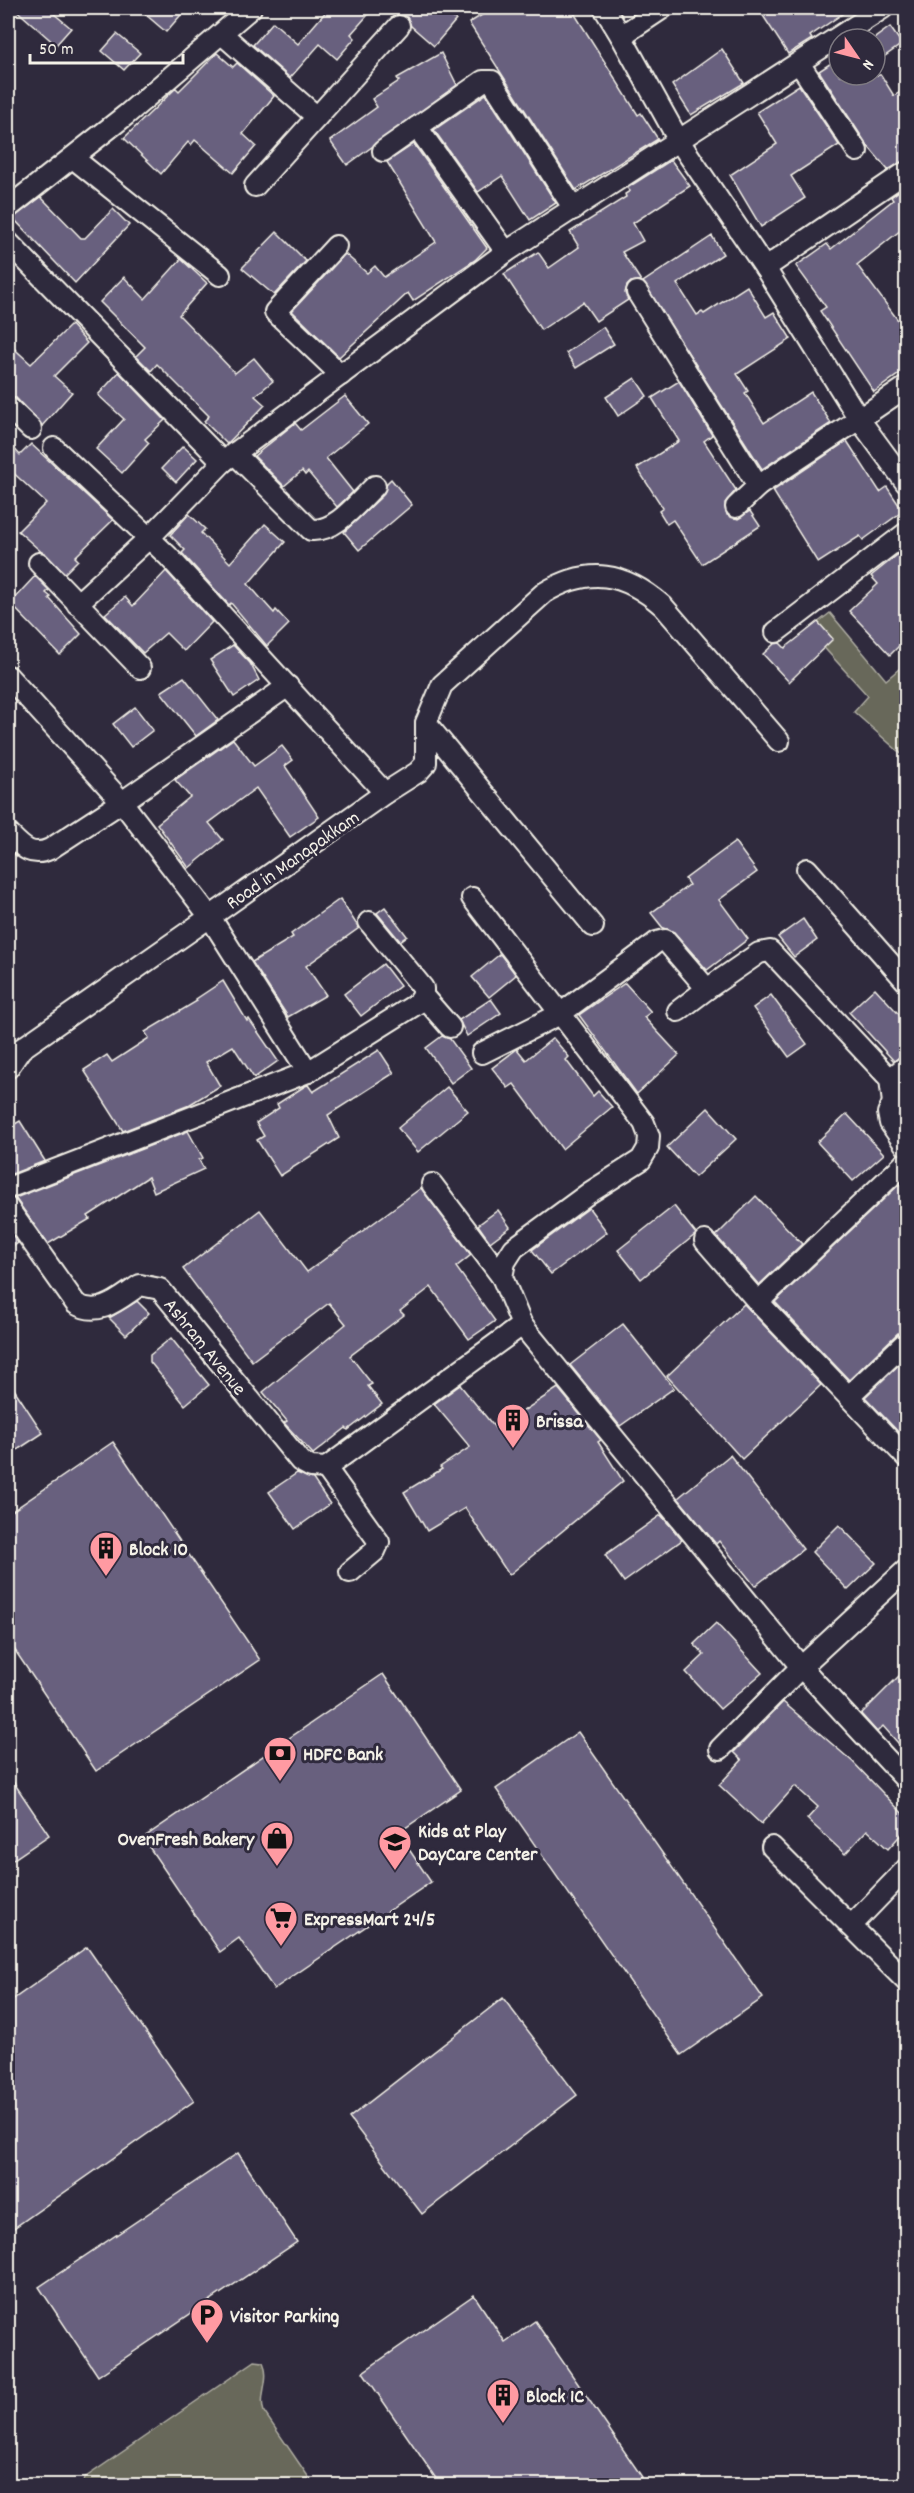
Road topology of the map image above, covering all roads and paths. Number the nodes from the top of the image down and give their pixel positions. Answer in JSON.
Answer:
{"nodes":[{"id":1,"x":251,"y":8,"type":"edge"},
{"id":2,"x":604,"y":8,"type":"edge"},
{"id":3,"x":663,"y":8,"type":"edge"},
{"id":4,"x":883,"y":8,"type":"edge"},
{"id":5,"x":399,"y":26,"type":"dead end"},
{"id":6,"x":222,"y":34,"type":"junction"},
{"id":7,"x":621,"y":36,"type":"junction"},
{"id":8,"x":799,"y":63,"type":"junction"},
{"id":9,"x":317,"y":117,"type":"junction"},
{"id":10,"x":417,"y":128,"type":"junction"},
{"id":11,"x":679,"y":141,"type":"junction"},
{"id":12,"x":383,"y":151,"type":"dead end"},
{"id":13,"x":857,"y":151,"type":"dead end"},
{"id":14,"x":73,"y":158,"type":"junction"},
{"id":15,"x":906,"y":172,"type":"edge"},
{"id":16,"x":255,"y":186,"type":"dead end"},
{"id":17,"x":8,"y":208,"type":"edge"},
{"id":18,"x":574,"y":209,"type":"junction"},
{"id":19,"x":8,"y":242,"type":"edge"},
{"id":20,"x":336,"y":246,"type":"dead end"},
{"id":21,"x":507,"y":252,"type":"junction"},
{"id":22,"x":765,"y":267,"type":"junction"},
{"id":23,"x":220,"y":275,"type":"dead end"},
{"id":24,"x":637,"y":292,"type":"dead end"},
{"id":25,"x":341,"y":375,"type":"junction"},
{"id":26,"x":906,"y":387,"type":"edge"},
{"id":27,"x":8,"y":407,"type":"edge"},
{"id":28,"x":859,"y":419,"type":"junction"},
{"id":29,"x":31,"y":429,"type":"dead end"},
{"id":30,"x":54,"y":448,"type":"dead end"},
{"id":31,"x":229,"y":457,"type":"junction"},
{"id":32,"x":906,"y":483,"type":"edge"},
{"id":33,"x":375,"y":486,"type":"dead end"},
{"id":34,"x":758,"y":486,"type":"junction"},
{"id":35,"x":736,"y":507,"type":"dead end"},
{"id":36,"x":906,"y":533,"type":"edge"},
{"id":37,"x":150,"y":537,"type":"junction"},
{"id":38,"x":39,"y":562,"type":"dead end"},
{"id":39,"x":77,"y":604,"type":"junction"},
{"id":40,"x":776,"y":632,"type":"dead end"},
{"id":41,"x":140,"y":668,"type":"dead end"},
{"id":42,"x":8,"y":676,"type":"edge"},
{"id":43,"x":288,"y":686,"type":"junction"},
{"id":44,"x":426,"y":723,"type":"junction"},
{"id":45,"x":779,"y":741,"type":"dead end"},
{"id":46,"x":385,"y":793,"type":"junction"},
{"id":47,"x":122,"y":802,"type":"junction"},
{"id":48,"x":8,"y":833,"type":"edge"},
{"id":49,"x":807,"y":869,"type":"dead end"},
{"id":50,"x":472,"y":898,"type":"dead end"},
{"id":51,"x":210,"y":917,"type":"junction"},
{"id":52,"x":369,"y":922,"type":"dead end"},
{"id":53,"x":593,"y":926,"type":"dead end"},
{"id":54,"x":906,"y":981,"type":"edge"},
{"id":55,"x":707,"y":989,"type":"junction"},
{"id":56,"x":423,"y":996,"type":"junction"},
{"id":57,"x":678,"y":1011,"type":"dead end"},
{"id":58,"x":560,"y":1014,"type":"junction"},
{"id":59,"x":450,"y":1027,"type":"dead end"},
{"id":60,"x":482,"y":1053,"type":"dead end"},
{"id":61,"x":906,"y":1066,"type":"edge"},
{"id":62,"x":8,"y":1068,"type":"edge"},
{"id":63,"x":308,"y":1072,"type":"junction"},
{"id":64,"x":890,"y":1079,"type":"junction"},
{"id":65,"x":900,"y":1098,"type":"edge"},
{"id":66,"x":906,"y":1146,"type":"edge"},
{"id":67,"x":906,"y":1162,"type":"edge"},
{"id":68,"x":432,"y":1184,"type":"dead end"},
{"id":69,"x":8,"y":1188,"type":"edge"},
{"id":70,"x":8,"y":1208,"type":"edge"},
{"id":71,"x":705,"y":1241,"type":"dead end"},
{"id":72,"x":502,"y":1277,"type":"junction"},
{"id":73,"x":758,"y":1302,"type":"junction"},
{"id":74,"x":522,"y":1325,"type":"junction"},
{"id":75,"x":906,"y":1342,"type":"edge"},
{"id":76,"x":849,"y":1396,"type":"junction"},
{"id":77,"x":906,"y":1457,"type":"edge"},
{"id":78,"x":326,"y":1468,"type":"junction"},
{"id":79,"x":906,"y":1570,"type":"edge"},
{"id":80,"x":350,"y":1572,"type":"dead end"},
{"id":81,"x":801,"y":1667,"type":"junction"},
{"id":82,"x":720,"y":1749,"type":"dead end"},
{"id":83,"x":906,"y":1780,"type":"edge"},
{"id":84,"x":772,"y":1847,"type":"dead end"},
{"id":85,"x":906,"y":1869,"type":"edge"},
{"id":86,"x":851,"y":1926,"type":"junction"},
{"id":87,"x":906,"y":1981,"type":"edge"}],
"edges":[{"from":1,"to":6,"type":"street"},
{"from":2,"to":7,"type":"street"},
{"from":3,"to":7,"type":"street"},
{"from":4,"to":8,"type":"street"},
{"from":5,"to":9,"type":"street"},
{"from":6,"to":9,"type":"street"},
{"from":6,"to":14,"type":"street"},
{"from":7,"to":11,"type":"street"},
{"from":8,"to":11,"type":"street"},
{"from":8,"to":13,"type":"street"},
{"from":9,"to":16,"type":"street"},
{"from":10,"to":12,"type":"street"},
{"from":10,"to":18,"type":"street"},
{"from":10,"to":21,"type":"street"},
{"from":11,"to":18,"type":"street"},
{"from":11,"to":22,"type":"street"},
{"from":14,"to":17,"type":"street"},
{"from":14,"to":23,"type":"street"},
{"from":15,"to":22,"type":"street"},
{"from":18,"to":21,"type":"street"},
{"from":19,"to":31,"type":"street"},
{"from":20,"to":25,"type":"street"},
{"from":21,"to":25,"type":"street"},
{"from":22,"to":28,"type":"street"},
{"from":24,"to":34,"type":"street"},
{"from":25,"to":31,"type":"street"},
{"from":26,"to":28,"type":"street"},
{"from":27,"to":29,"type":"street"},
{"from":28,"to":32,"type":"street"},
{"from":28,"to":34,"type":"street"},
{"from":30,"to":37,"type":"street"},
{"from":31,"to":33,"type":"street"},
{"from":31,"to":37,"type":"street"},
{"from":34,"to":35,"type":"street"},
{"from":36,"to":40,"type":"street"},
{"from":37,"to":39,"type":"street"},
{"from":37,"to":43,"type":"street"},
{"from":38,"to":39,"type":"street"},
{"from":39,"to":41,"type":"street"},
{"from":42,"to":47,"type":"street"},
{"from":43,"to":46,"type":"street"},
{"from":43,"to":47,"type":"street"},
{"from":44,"to":45,"type":"street"},
{"from":44,"to":46,"type":"street","name":"Road in Manapakkam"},
{"from":44,"to":53,"type":"street"},
{"from":46,"to":51,"type":"street","name":"Road in Manapakkam"},
{"from":47,"to":48,"type":"street"},
{"from":47,"to":51,"type":"street"},
{"from":49,"to":54,"type":"street"},
{"from":50,"to":58,"type":"street"},
{"from":51,"to":62,"type":"street"},
{"from":51,"to":63,"type":"street","name":"Road in Manapakkam"},
{"from":52,"to":56,"type":"street"},
{"from":55,"to":57,"type":"street"},
{"from":55,"to":58,"type":"street"},
{"from":55,"to":64,"type":"street"},
{"from":56,"to":59,"type":"street"},
{"from":56,"to":63,"type":"street"},
{"from":58,"to":60,"type":"street"},
{"from":58,"to":72,"type":"street"},
{"from":61,"to":64,"type":"street"},
{"from":63,"to":69,"type":"street"},
{"from":64,"to":65,"type":"street"},
{"from":65,"to":66,"type":"street"},
{"from":67,"to":73,"type":"street"},
{"from":68,"to":72,"type":"street"},
{"from":70,"to":78,"type":"street","name":"Ashram Avenue"},
{"from":71,"to":73,"type":"street"},
{"from":72,"to":74,"type":"street"},
{"from":73,"to":76,"type":"street"},
{"from":74,"to":78,"type":"street"},
{"from":74,"to":81,"type":"street"},
{"from":75,"to":76,"type":"street"},
{"from":76,"to":77,"type":"street"},
{"from":78,"to":80,"type":"street"},
{"from":79,"to":81,"type":"street"},
{"from":81,"to":82,"type":"street"},
{"from":81,"to":83,"type":"street"},
{"from":84,"to":86,"type":"street"},
{"from":85,"to":86,"type":"street"},
{"from":86,"to":87,"type":"street"}]}
